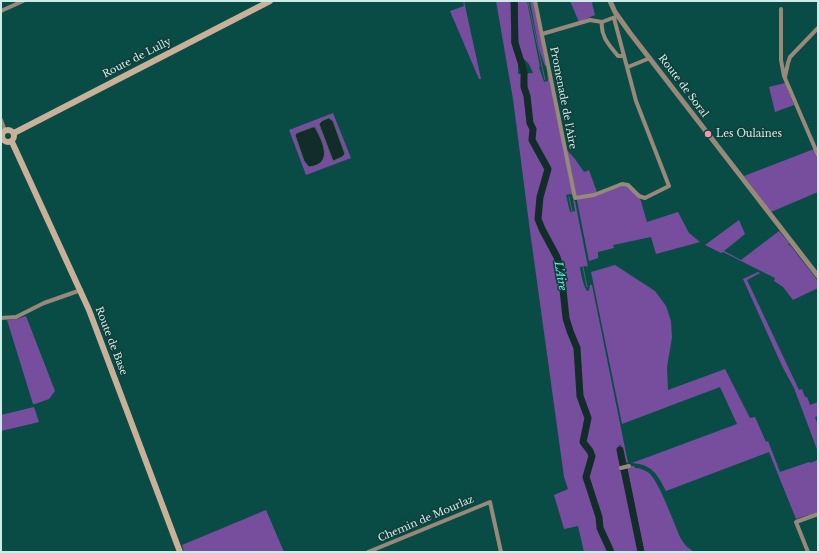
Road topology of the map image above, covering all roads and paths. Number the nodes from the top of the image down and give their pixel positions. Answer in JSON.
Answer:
{"nodes":[{"id":1,"x":23,"y":1,"type":"edge"},
{"id":2,"x":270,"y":1,"type":"edge"},
{"id":3,"x":536,"y":1,"type":"edge"},
{"id":4,"x":610,"y":1,"type":"edge"},
{"id":5,"x":781,"y":9,"type":"dead end"},
{"id":6,"x":1,"y":11,"type":"edge"},
{"id":7,"x":616,"y":17,"type":"junction"},
{"id":8,"x":602,"y":22,"type":"junction"},
{"id":9,"x":818,"y":28,"type":"edge"},
{"id":10,"x":542,"y":34,"type":"junction"},
{"id":11,"x":624,"y":56,"type":"junction"},
{"id":12,"x":650,"y":58,"type":"junction"},
{"id":13,"x":628,"y":67,"type":"junction"},
{"id":14,"x":785,"y":78,"type":"junction"},
{"id":15,"x":1,"y":120,"type":"edge"},
{"id":16,"x":6,"y":131,"type":"junction"},
{"id":17,"x":14,"y":133,"type":"junction"},
{"id":18,"x":2,"y":139,"type":"edge"},
{"id":19,"x":12,"y":142,"type":"junction"},
{"id":20,"x":818,"y":155,"type":"edge"},
{"id":21,"x":818,"y":276,"type":"edge"},
{"id":22,"x":81,"y":290,"type":"junction"},
{"id":23,"x":1,"y":318,"type":"edge"},
{"id":24,"x":628,"y":466,"type":"dead end"},
{"id":25,"x":621,"y":468,"type":"dead end"},
{"id":26,"x":818,"y":514,"type":"edge"},
{"id":27,"x":180,"y":552,"type":"edge"},
{"id":28,"x":368,"y":552,"type":"edge"},
{"id":29,"x":502,"y":552,"type":"edge"},
{"id":30,"x":808,"y":552,"type":"edge"}],
"edges":[{"from":1,"to":6,"type":"street"},
{"from":2,"to":17,"type":"main road","name":"Route de Lully"},
{"from":3,"to":10,"type":"street","name":"Promenade de l'Aire"},
{"from":4,"to":7,"type":"street","name":"Route de Soral"},
{"from":5,"to":14,"type":"street"},
{"from":7,"to":8,"type":"street"},
{"from":7,"to":11,"type":"street"},
{"from":7,"to":12,"type":"street","name":"Route de Soral"},
{"from":8,"to":10,"type":"street"},
{"from":8,"to":11,"type":"street"},
{"from":9,"to":14,"type":"street"},
{"from":10,"to":13,"type":"street","name":"Promenade de l'Aire"},
{"from":11,"to":13,"type":"street"},
{"from":12,"to":13,"type":"street"},
{"from":12,"to":21,"type":"street","name":"Route de Soral"},
{"from":14,"to":20,"type":"street"},
{"from":15,"to":16,"type":"street"},
{"from":16,"to":17,"type":"main road"},
{"from":16,"to":18,"type":"main road"},
{"from":17,"to":19,"type":"main road"},
{"from":18,"to":19,"type":"main road"},
{"from":19,"to":22,"type":"main road","name":"Route de Base"},
{"from":22,"to":23,"type":"street"},
{"from":22,"to":27,"type":"main road","name":"Route de Base"},
{"from":24,"to":25,"type":"street"},
{"from":26,"to":30,"type":"street"},
{"from":28,"to":29,"type":"street","name":"Chemin de Mourlaz"}]}
